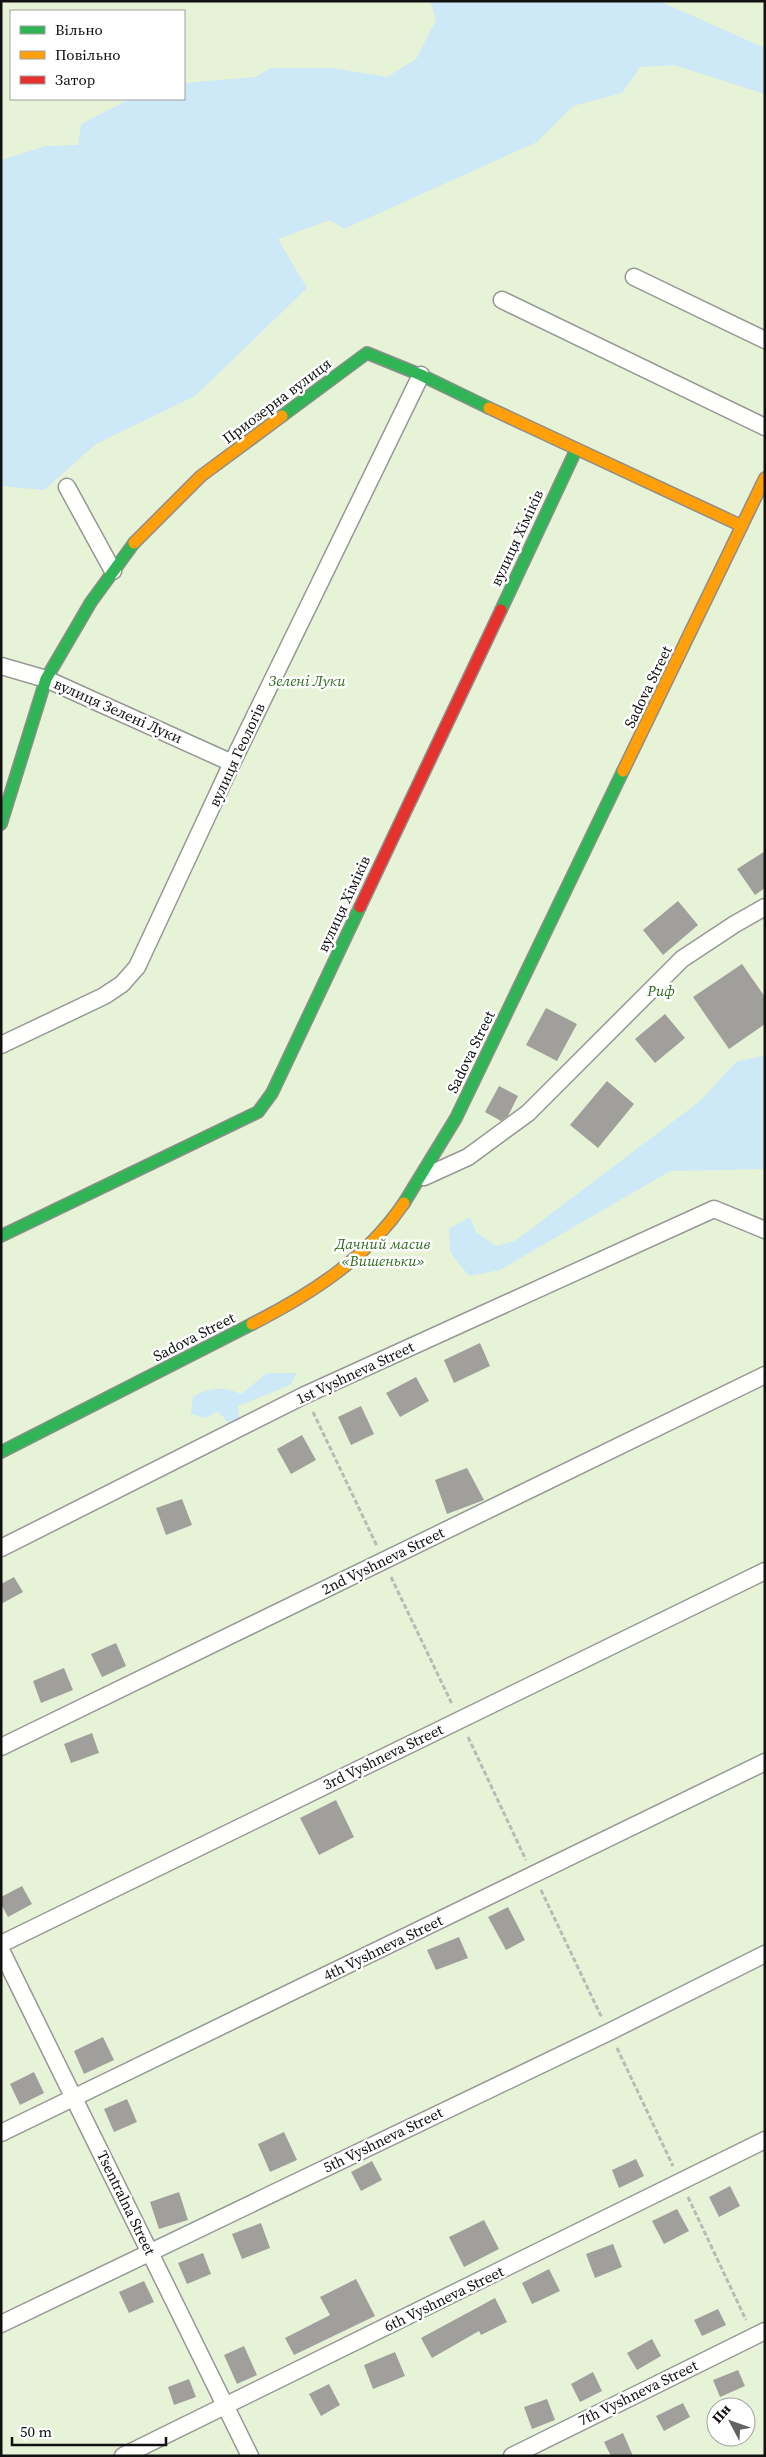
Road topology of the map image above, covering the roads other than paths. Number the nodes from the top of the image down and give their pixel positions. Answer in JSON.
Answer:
{"nodes":[{"id":1,"x":634,"y":277,"type":"dead end"},
{"id":2,"x":502,"y":300,"type":"dead end"},
{"id":3,"x":765,"y":340,"type":"edge"},
{"id":4,"x":421,"y":374,"type":"junction"},
{"id":5,"x":765,"y":427,"type":"edge"},
{"id":6,"x":576,"y":450,"type":"junction"},
{"id":7,"x":765,"y":478,"type":"edge"},
{"id":8,"x":67,"y":487,"type":"dead end"},
{"id":9,"x":742,"y":526,"type":"junction"},
{"id":10,"x":113,"y":571,"type":"junction"},
{"id":11,"x":1,"y":666,"type":"edge"},
{"id":12,"x":46,"y":679,"type":"junction"},
{"id":13,"x":232,"y":763,"type":"junction"},
{"id":14,"x":1,"y":824,"type":"edge"},
{"id":15,"x":765,"y":907,"type":"edge"},
{"id":16,"x":1,"y":1045,"type":"edge"},
{"id":17,"x":424,"y":1177,"type":"junction"},
{"id":18,"x":765,"y":1230,"type":"edge"},
{"id":19,"x":1,"y":1236,"type":"edge"},
{"id":20,"x":765,"y":1375,"type":"edge"},
{"id":21,"x":1,"y":1452,"type":"edge"},
{"id":22,"x":1,"y":1548,"type":"edge"},
{"id":23,"x":765,"y":1571,"type":"edge"},
{"id":24,"x":1,"y":1747,"type":"edge"},
{"id":25,"x":765,"y":1762,"type":"edge"},
{"id":26,"x":1,"y":1944,"type":"edge"},
{"id":27,"x":1,"y":1950,"type":"edge"},
{"id":28,"x":765,"y":1954,"type":"edge"},
{"id":29,"x":74,"y":2098,"type":"junction"},
{"id":30,"x":1,"y":2133,"type":"edge"},
{"id":31,"x":765,"y":2140,"type":"edge"},
{"id":32,"x":150,"y":2252,"type":"junction"},
{"id":33,"x":1,"y":2324,"type":"edge"},
{"id":34,"x":765,"y":2331,"type":"edge"},
{"id":35,"x":226,"y":2406,"type":"junction"},
{"id":36,"x":123,"y":2456,"type":"edge"},
{"id":37,"x":250,"y":2456,"type":"edge"},
{"id":38,"x":512,"y":2456,"type":"edge"}],
"edges":[{"from":1,"to":3,"type":"street"},
{"from":2,"to":5,"type":"street"},
{"from":4,"to":6,"type":"street","name":"Приозерна вулиця"},
{"from":4,"to":10,"type":"street","name":"Приозерна вулиця"},
{"from":4,"to":13,"type":"street","name":"вулиця Геологів"},
{"from":6,"to":9,"type":"street","name":"Приозерна вулиця"},
{"from":6,"to":19,"type":"street","name":"вулиця Хіміків"},
{"from":7,"to":9,"type":"street","name":"Sadova Street"},
{"from":8,"to":10,"type":"street"},
{"from":9,"to":17,"type":"street","name":"Sadova Street"},
{"from":10,"to":12,"type":"street","name":"Приозерна вулиця"},
{"from":11,"to":12,"type":"street","name":"вулиця Зелені Луки"},
{"from":12,"to":13,"type":"street","name":"вулиця Зелені Луки"},
{"from":12,"to":14,"type":"street","name":"Приозерна вулиця"},
{"from":13,"to":16,"type":"street","name":"вулиця Геологів"},
{"from":15,"to":17,"type":"street"},
{"from":17,"to":21,"type":"street","name":"Sadova Street"},
{"from":18,"to":22,"type":"street","name":"1st Vyshneva Street"},
{"from":20,"to":24,"type":"street","name":"2nd Vyshneva Street"},
{"from":23,"to":26,"type":"street","name":"3rd Vyshneva Street"},
{"from":25,"to":29,"type":"street","name":"4th Vyshneva Street"},
{"from":27,"to":29,"type":"street","name":"Tsentralna Street"},
{"from":28,"to":32,"type":"street","name":"5th Vyshneva Street"},
{"from":29,"to":30,"type":"street","name":"4th Vyshneva Street"},
{"from":29,"to":32,"type":"street","name":"Tsentralna Street"},
{"from":31,"to":35,"type":"street","name":"6th Vyshneva Street"},
{"from":32,"to":33,"type":"street","name":"5th Vyshneva Street"},
{"from":32,"to":35,"type":"street","name":"Tsentralna Street"},
{"from":34,"to":38,"type":"street","name":"7th Vyshneva Street"},
{"from":35,"to":36,"type":"street","name":"6th Vyshneva Street"},
{"from":35,"to":37,"type":"street","name":"Tsentralna Street"}]}
